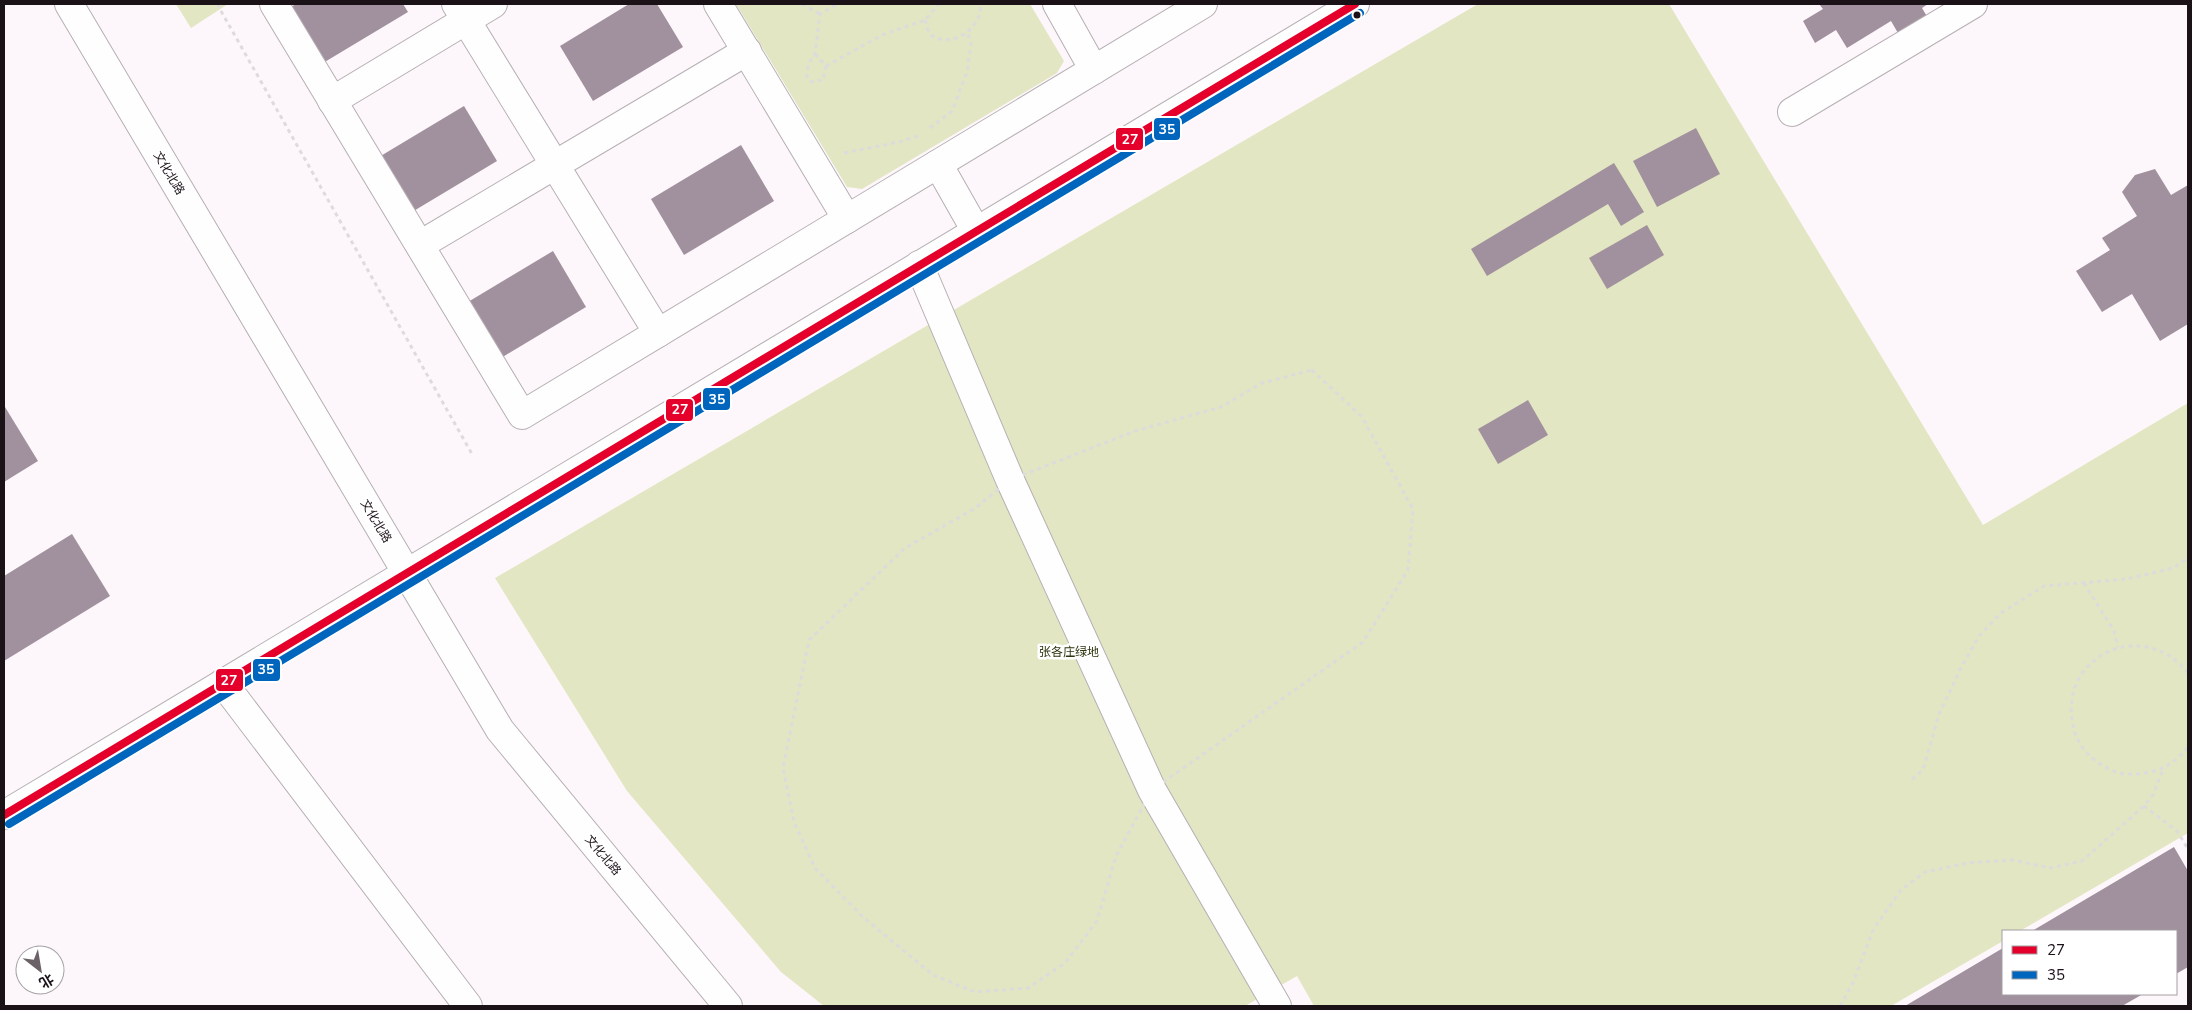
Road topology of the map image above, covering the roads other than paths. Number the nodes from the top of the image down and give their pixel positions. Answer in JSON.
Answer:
{"nodes":[{"id":1,"x":69,"y":4,"type":"edge"},
{"id":2,"x":274,"y":4,"type":"edge"},
{"id":3,"x":493,"y":4,"type":"edge"},
{"id":4,"x":718,"y":4,"type":"edge"},
{"id":5,"x":1057,"y":4,"type":"edge"},
{"id":6,"x":1203,"y":4,"type":"edge"},
{"id":7,"x":1355,"y":4,"type":"edge"},
{"id":8,"x":1973,"y":4,"type":"edge"},
{"id":9,"x":461,"y":12,"type":"edge"},
{"id":10,"x":747,"y":51,"type":"junction"},
{"id":11,"x":1094,"y":70,"type":"junction"},
{"id":12,"x":332,"y":101,"type":"junction"},
{"id":13,"x":1792,"y":112,"type":"dead end"},
{"id":14,"x":938,"y":164,"type":"junction"},
{"id":15,"x":555,"y":166,"type":"junction"},
{"id":16,"x":847,"y":219,"type":"junction"},
{"id":17,"x":976,"y":231,"type":"junction"},
{"id":18,"x":420,"y":246,"type":"junction"},
{"id":19,"x":919,"y":265,"type":"junction"},
{"id":20,"x":658,"y":333,"type":"junction"},
{"id":21,"x":406,"y":573,"type":"junction"},
{"id":22,"x":223,"y":683,"type":"junction"},
{"id":23,"x":4,"y":814,"type":"edge"},
{"id":24,"x":468,"y":1006,"type":"edge"},
{"id":25,"x":728,"y":1006,"type":"edge"},
{"id":26,"x":1277,"y":1006,"type":"edge"}],
"edges":[{"from":1,"to":21,"type":"street","name":"文化北路"},
{"from":2,"to":12,"type":"street"},
{"from":3,"to":9,"type":"street"},
{"from":4,"to":10,"type":"street"},
{"from":5,"to":11,"type":"street"},
{"from":6,"to":11,"type":"street"},
{"from":7,"to":17,"type":"street"},
{"from":8,"to":13,"type":"street"},
{"from":9,"to":12,"type":"street"},
{"from":9,"to":15,"type":"street"},
{"from":10,"to":15,"type":"street"},
{"from":10,"to":16,"type":"street"},
{"from":11,"to":14,"type":"street"},
{"from":12,"to":18,"type":"street"},
{"from":14,"to":16,"type":"street"},
{"from":14,"to":17,"type":"street"},
{"from":15,"to":18,"type":"street"},
{"from":15,"to":20,"type":"street"},
{"from":16,"to":20,"type":"street"},
{"from":17,"to":19,"type":"street"},
{"from":18,"to":20,"type":"street"},
{"from":19,"to":21,"type":"street"},
{"from":19,"to":26,"type":"street"},
{"from":21,"to":22,"type":"street"},
{"from":21,"to":25,"type":"street","name":"文化北路"},
{"from":22,"to":23,"type":"street"},
{"from":22,"to":24,"type":"street"}]}
